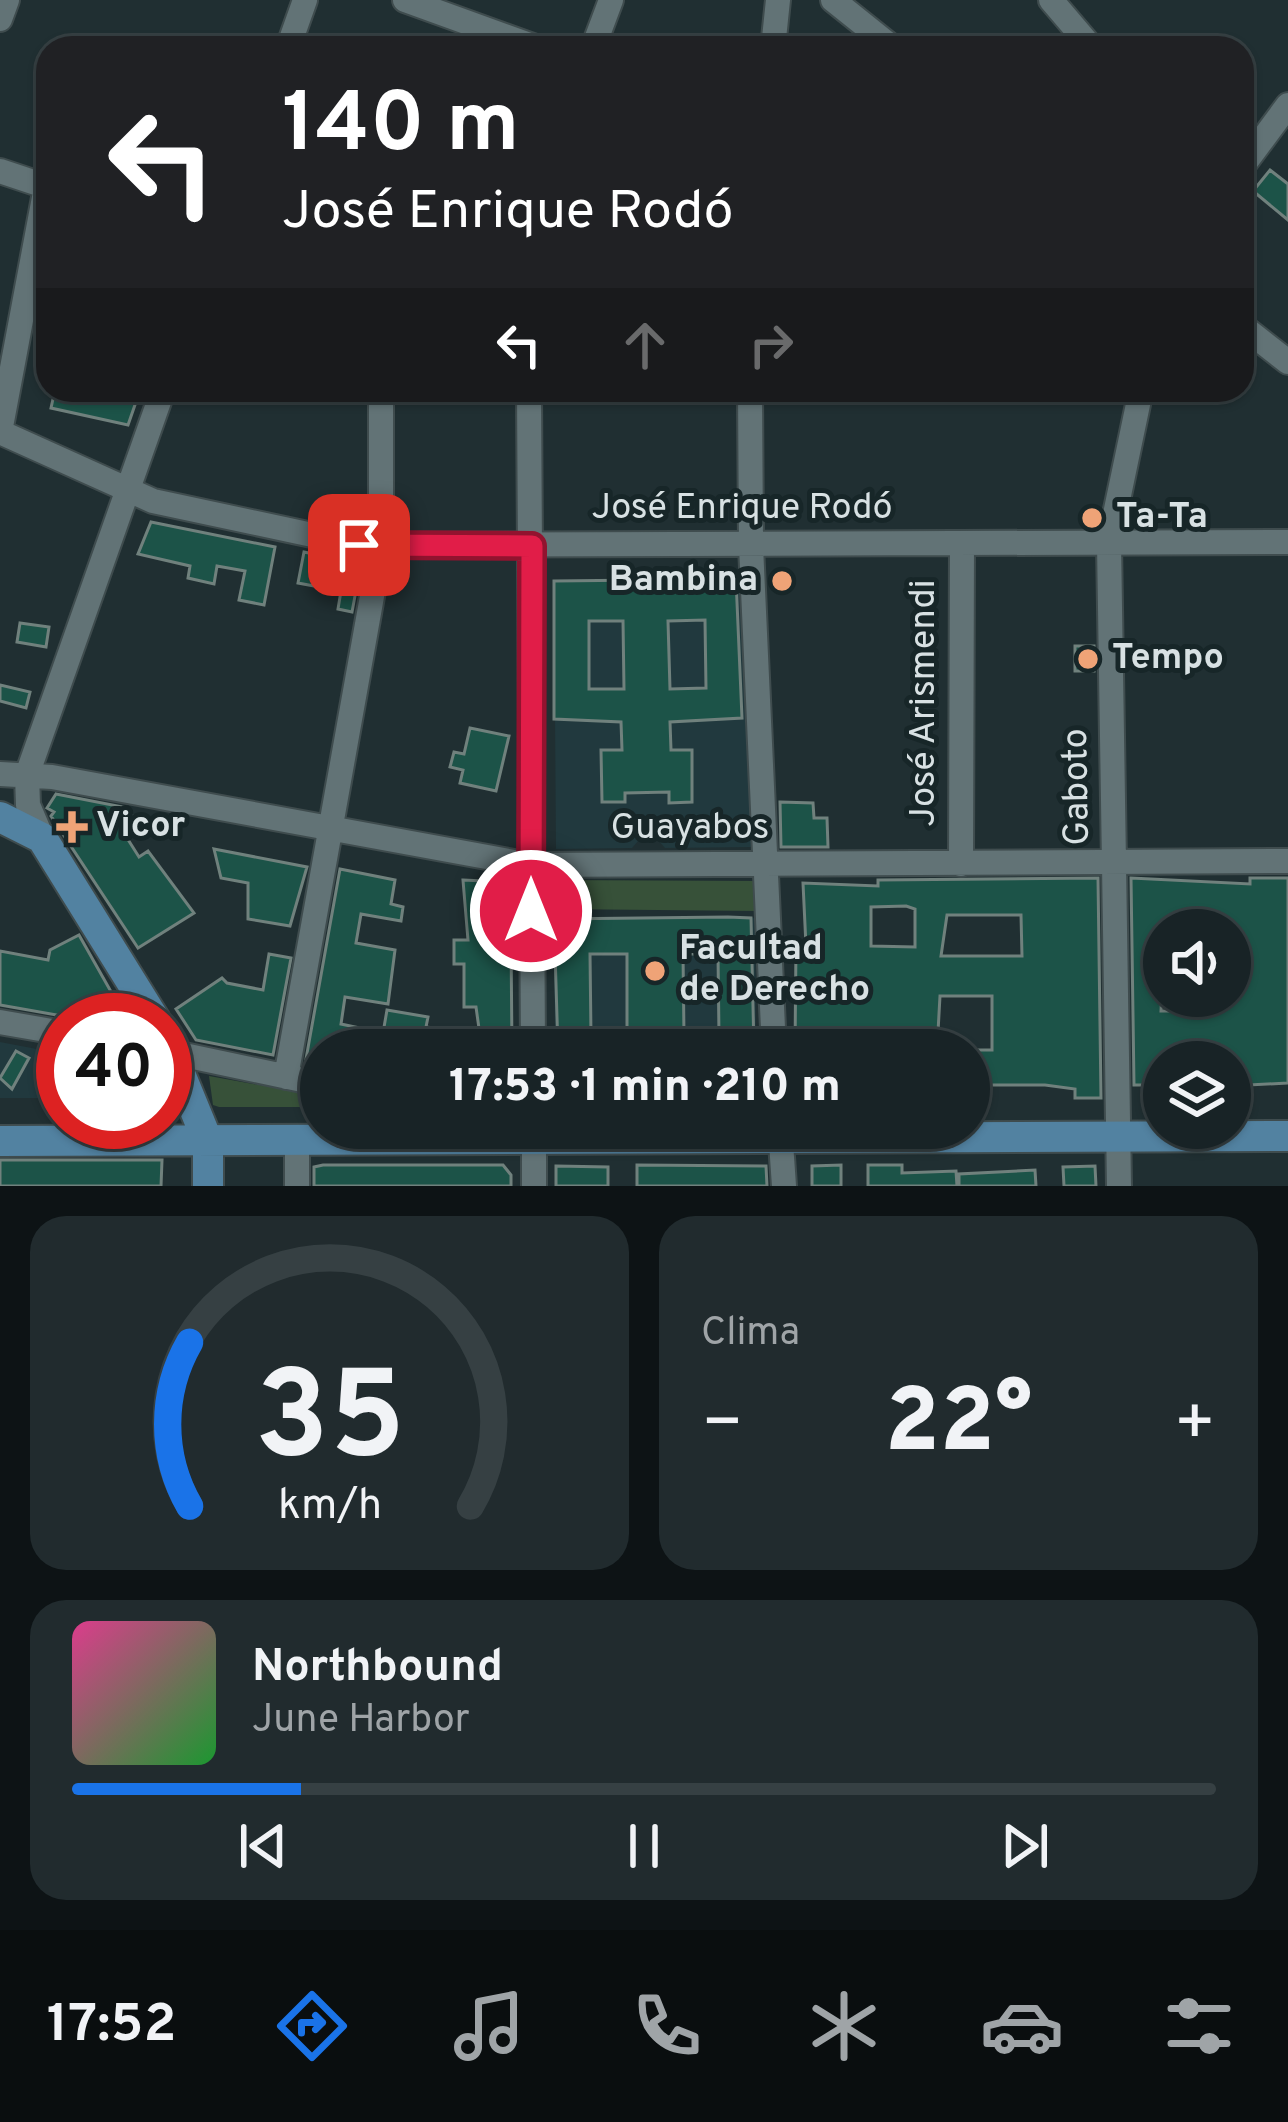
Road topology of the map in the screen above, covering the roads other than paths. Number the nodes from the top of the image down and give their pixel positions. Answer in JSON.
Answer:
{"nodes":[{"id":1,"x":7,"y":0,"type":"edge"},
{"id":2,"x":305,"y":0,"type":"edge"},
{"id":3,"x":405,"y":0,"type":"edge"},
{"id":4,"x":611,"y":0,"type":"edge"},
{"id":5,"x":778,"y":0,"type":"edge"},
{"id":6,"x":833,"y":0,"type":"edge"},
{"id":7,"x":1051,"y":0,"type":"edge"},
{"id":8,"x":0,"y":19,"type":"edge"},
{"id":9,"x":292,"y":36,"type":"edge"},
{"id":10,"x":505,"y":36,"type":"edge"},
{"id":11,"x":598,"y":36,"type":"edge"},
{"id":12,"x":774,"y":36,"type":"edge"},
{"id":13,"x":878,"y":36,"type":"edge"},
{"id":14,"x":1082,"y":36,"type":"edge"},
{"id":15,"x":1288,"y":105,"type":"edge"},
{"id":16,"x":1254,"y":151,"type":"edge"},
{"id":17,"x":0,"y":171,"type":"edge"},
{"id":18,"x":36,"y":183,"type":"edge"},
{"id":19,"x":36,"y":244,"type":"edge"},
{"id":20,"x":1254,"y":335,"type":"edge"},
{"id":21,"x":1288,"y":362,"type":"edge"},
{"id":22,"x":159,"y":402,"type":"edge"},
{"id":23,"x":381,"y":402,"type":"edge"},
{"id":24,"x":529,"y":402,"type":"edge"},
{"id":25,"x":750,"y":402,"type":"edge"},
{"id":26,"x":1139,"y":402,"type":"edge"},
{"id":27,"x":0,"y":432,"type":"edge"},
{"id":28,"x":126,"y":491,"type":"junction"},
{"id":29,"x":1288,"y":542,"type":"edge"},
{"id":30,"x":962,"y":543,"type":"junction"},
{"id":31,"x":1109,"y":543,"type":"junction"},
{"id":32,"x":381,"y":546,"type":"junction"},
{"id":33,"x":532,"y":546,"type":"junction"},
{"id":34,"x":751,"y":546,"type":"junction"},
{"id":35,"x":0,"y":774,"type":"edge"},
{"id":36,"x":27,"y":775,"type":"junction"},
{"id":37,"x":0,"y":818,"type":"edge"},
{"id":38,"x":330,"y":828,"type":"junction"},
{"id":39,"x":42,"y":838,"type":"junction"},
{"id":40,"x":1288,"y":861,"type":"edge"},
{"id":41,"x":1115,"y":863,"type":"junction"},
{"id":42,"x":961,"y":864,"type":"junction"},
{"id":43,"x":530,"y":865,"type":"junction"},
{"id":44,"x":770,"y":865,"type":"junction"},
{"id":45,"x":138,"y":993,"type":"edge"},
{"id":46,"x":0,"y":1022,"type":"edge"},
{"id":47,"x":36,"y":1028,"type":"edge"},
{"id":48,"x":533,"y":1029,"type":"edge"},
{"id":49,"x":774,"y":1029,"type":"edge"},
{"id":50,"x":192,"y":1052,"type":"edge"},
{"id":51,"x":286,"y":1077,"type":"junction"},
{"id":52,"x":300,"y":1080,"type":"edge"},
{"id":53,"x":192,"y":1103,"type":"edge"},
{"id":54,"x":1288,"y":1115,"type":"edge"},
{"id":55,"x":1251,"y":1116,"type":"edge"},
{"id":56,"x":990,"y":1119,"type":"edge"},
{"id":57,"x":36,"y":1121,"type":"edge"},
{"id":58,"x":0,"y":1122,"type":"edge"},
{"id":59,"x":1143,"y":1122,"type":"edge"},
{"id":60,"x":192,"y":1128,"type":"edge"},
{"id":61,"x":1116,"y":1128,"type":"junction"},
{"id":62,"x":300,"y":1130,"type":"edge"},
{"id":63,"x":990,"y":1130,"type":"edge"},
{"id":64,"x":204,"y":1131,"type":"junction"},
{"id":65,"x":1288,"y":1136,"type":"edge"},
{"id":66,"x":0,"y":1141,"type":"edge"},
{"id":67,"x":305,"y":1149,"type":"edge"},
{"id":68,"x":534,"y":1149,"type":"edge"},
{"id":69,"x":781,"y":1149,"type":"edge"},
{"id":70,"x":208,"y":1186,"type":"edge"},
{"id":71,"x":297,"y":1186,"type":"edge"},
{"id":72,"x":534,"y":1186,"type":"edge"},
{"id":73,"x":784,"y":1186,"type":"edge"},
{"id":74,"x":1119,"y":1186,"type":"edge"}],
"edges":[{"from":1,"to":8,"type":"street"},
{"from":2,"to":9,"type":"street"},
{"from":3,"to":10,"type":"street"},
{"from":4,"to":11,"type":"street"},
{"from":5,"to":12,"type":"street"},
{"from":6,"to":13,"type":"street"},
{"from":7,"to":14,"type":"street"},
{"from":15,"to":16,"type":"street"},
{"from":17,"to":18,"type":"street"},
{"from":19,"to":27,"type":"street"},
{"from":20,"to":21,"type":"street"},
{"from":22,"to":28,"type":"street"},
{"from":23,"to":32,"type":"street"},
{"from":24,"to":33,"type":"street"},
{"from":25,"to":34,"type":"street"},
{"from":26,"to":31,"type":"street","name":"Gaboto"},
{"from":27,"to":28,"type":"street","name":"José Enrique Rodó"},
{"from":28,"to":32,"type":"street","name":"José Enrique Rodó"},
{"from":28,"to":36,"type":"street"},
{"from":29,"to":31,"type":"street","name":"José Enrique Rodó"},
{"from":30,"to":31,"type":"street","name":"José Enrique Rodó"},
{"from":30,"to":34,"type":"street","name":"José Enrique Rodó"},
{"from":30,"to":42,"type":"street","name":"José Arismendi"},
{"from":31,"to":41,"type":"street","name":"Gaboto"},
{"from":32,"to":33,"type":"street","name":"José Enrique Rodó"},
{"from":32,"to":38,"type":"street"},
{"from":33,"to":34,"type":"street","name":"José Enrique Rodó"},
{"from":33,"to":43,"type":"street"},
{"from":34,"to":44,"type":"street"},
{"from":35,"to":36,"type":"street","name":"Guayabos"},
{"from":36,"to":38,"type":"street","name":"Guayabos"},
{"from":36,"to":39,"type":"street"},
{"from":37,"to":39,"type":"main road"},
{"from":38,"to":43,"type":"street","name":"Guayabos"},
{"from":38,"to":51,"type":"street"},
{"from":39,"to":45,"type":"main road"},
{"from":40,"to":41,"type":"street","name":"Guayabos"},
{"from":41,"to":42,"type":"street","name":"Guayabos"},
{"from":41,"to":61,"type":"street","name":"Gaboto"},
{"from":42,"to":44,"type":"street","name":"Guayabos"},
{"from":43,"to":44,"type":"street","name":"Guayabos"},
{"from":43,"to":48,"type":"street"},
{"from":44,"to":49,"type":"street"},
{"from":46,"to":47,"type":"street"},
{"from":50,"to":51,"type":"street"},
{"from":51,"to":52,"type":"street"},
{"from":53,"to":64,"type":"main road"},
{"from":54,"to":55,"type":"main road"},
{"from":56,"to":61,"type":"main road"},
{"from":57,"to":58,"type":"main road"},
{"from":59,"to":61,"type":"main road"},
{"from":60,"to":64,"type":"main road"},
{"from":61,"to":63,"type":"main road"},
{"from":61,"to":65,"type":"main road"},
{"from":61,"to":74,"type":"street","name":"Gaboto"},
{"from":62,"to":64,"type":"main road"},
{"from":64,"to":66,"type":"main road"},
{"from":64,"to":70,"type":"main road"},
{"from":67,"to":71,"type":"street"},
{"from":68,"to":72,"type":"street"},
{"from":69,"to":73,"type":"street"}]}
